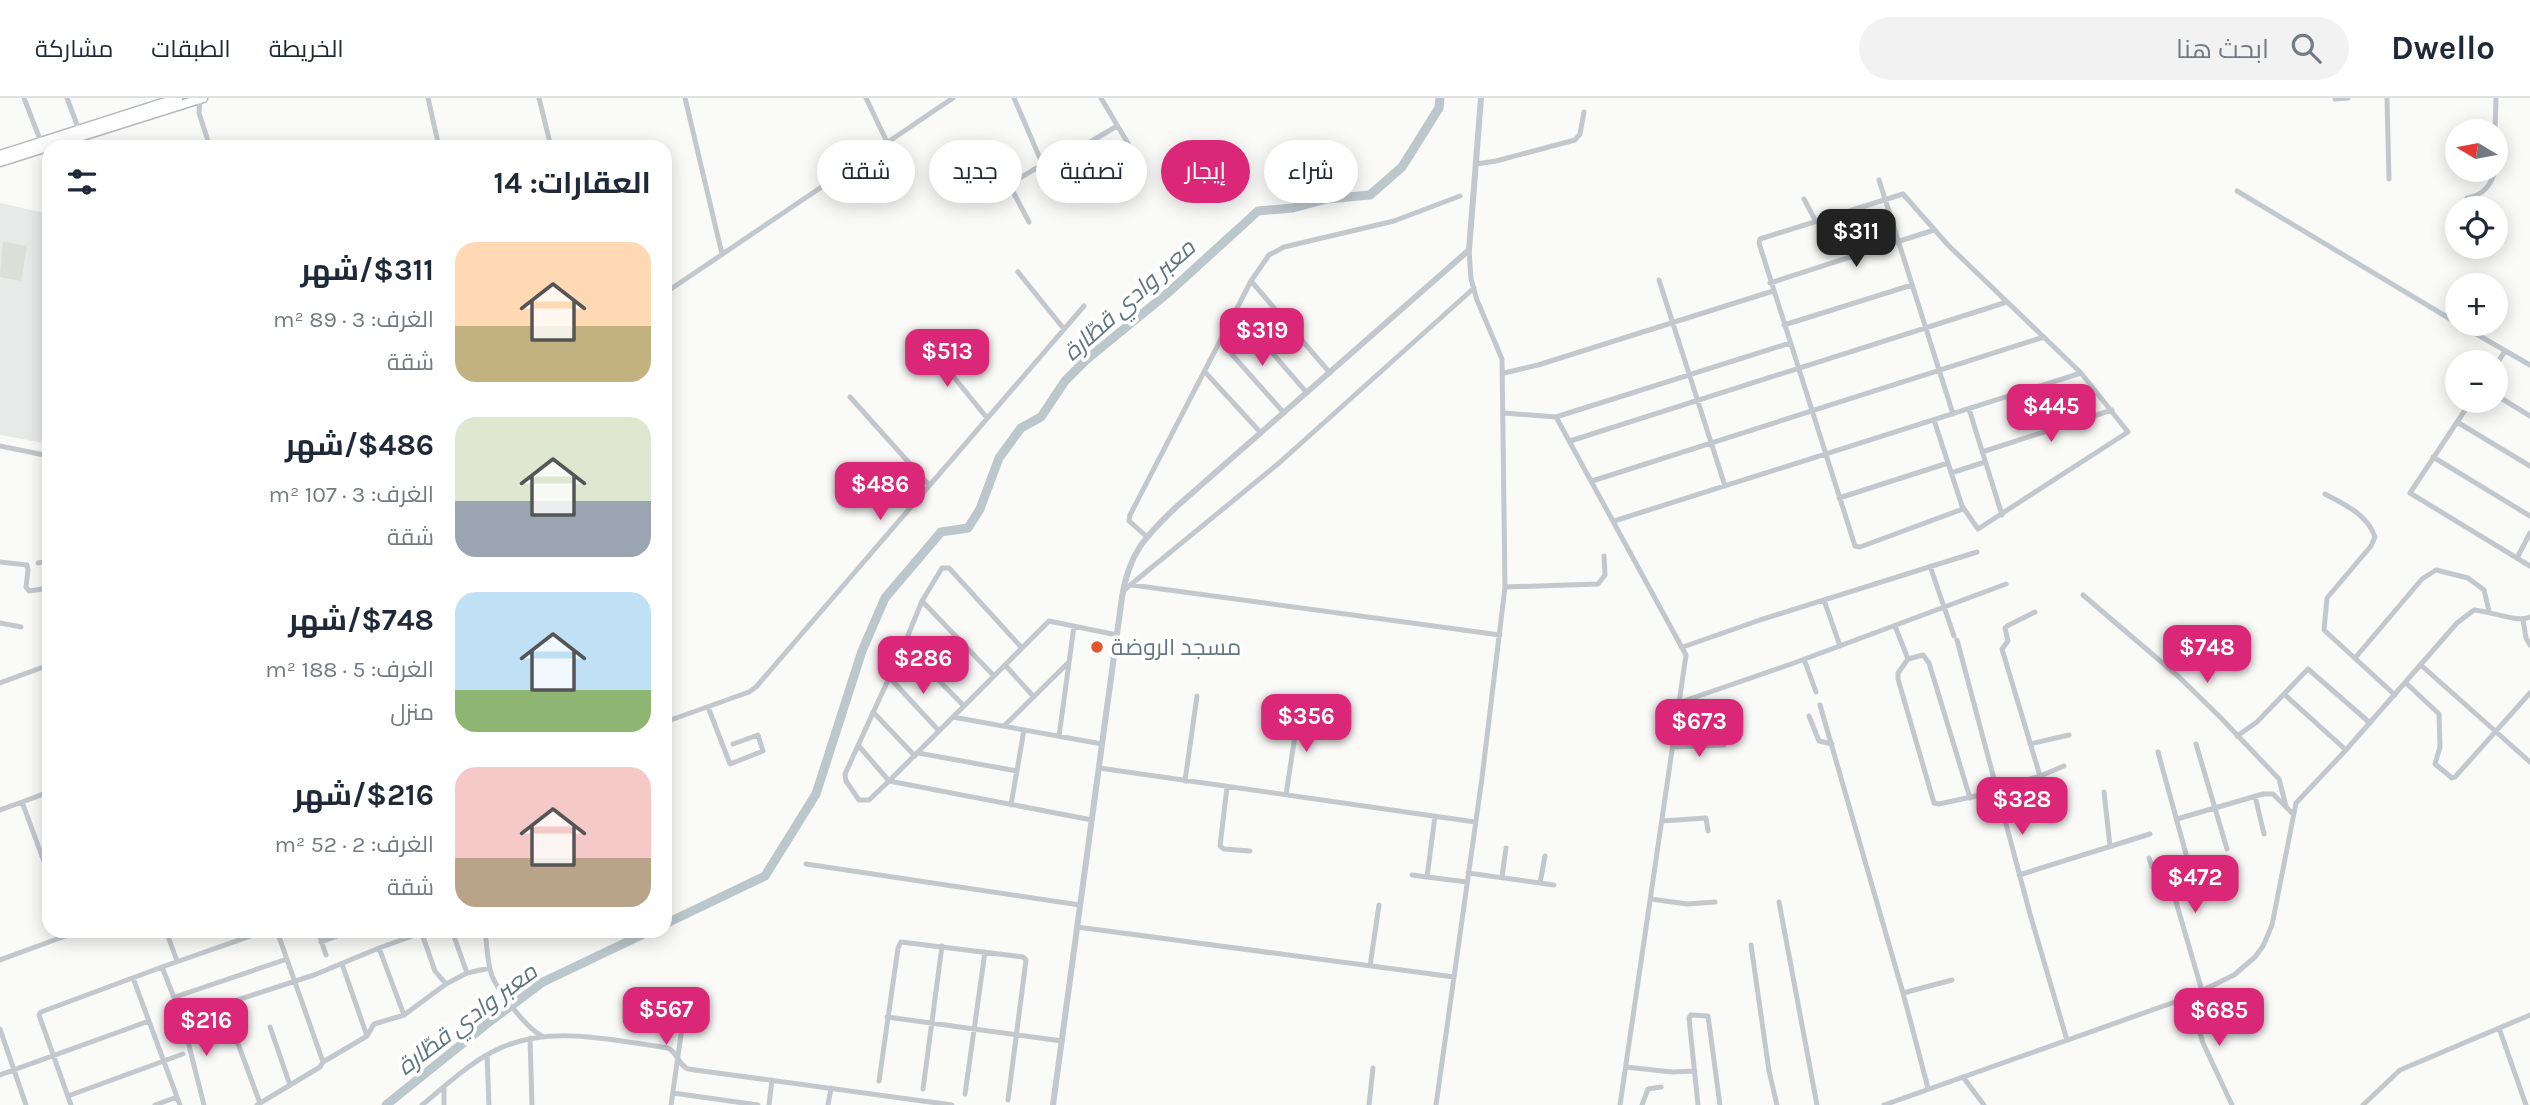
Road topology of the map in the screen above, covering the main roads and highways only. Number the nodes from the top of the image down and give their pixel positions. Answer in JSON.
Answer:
{"nodes":[{"id":1,"x":201,"y":98,"type":"edge"},
{"id":2,"x":182,"y":101,"type":"edge"},
{"id":3,"x":47,"y":140,"type":"edge"},
{"id":4,"x":66,"y":140,"type":"edge"},
{"id":5,"x":42,"y":142,"type":"edge"},
{"id":6,"x":42,"y":148,"type":"edge"},
{"id":7,"x":0,"y":155,"type":"edge"},
{"id":8,"x":0,"y":162,"type":"edge"}],
"edges":[{"from":1,"to":2,"type":"highway"},
{"from":2,"to":3,"type":"highway"},
{"from":2,"to":4,"type":"highway"},
{"from":5,"to":7,"type":"highway"},
{"from":6,"to":8,"type":"highway"}]}
